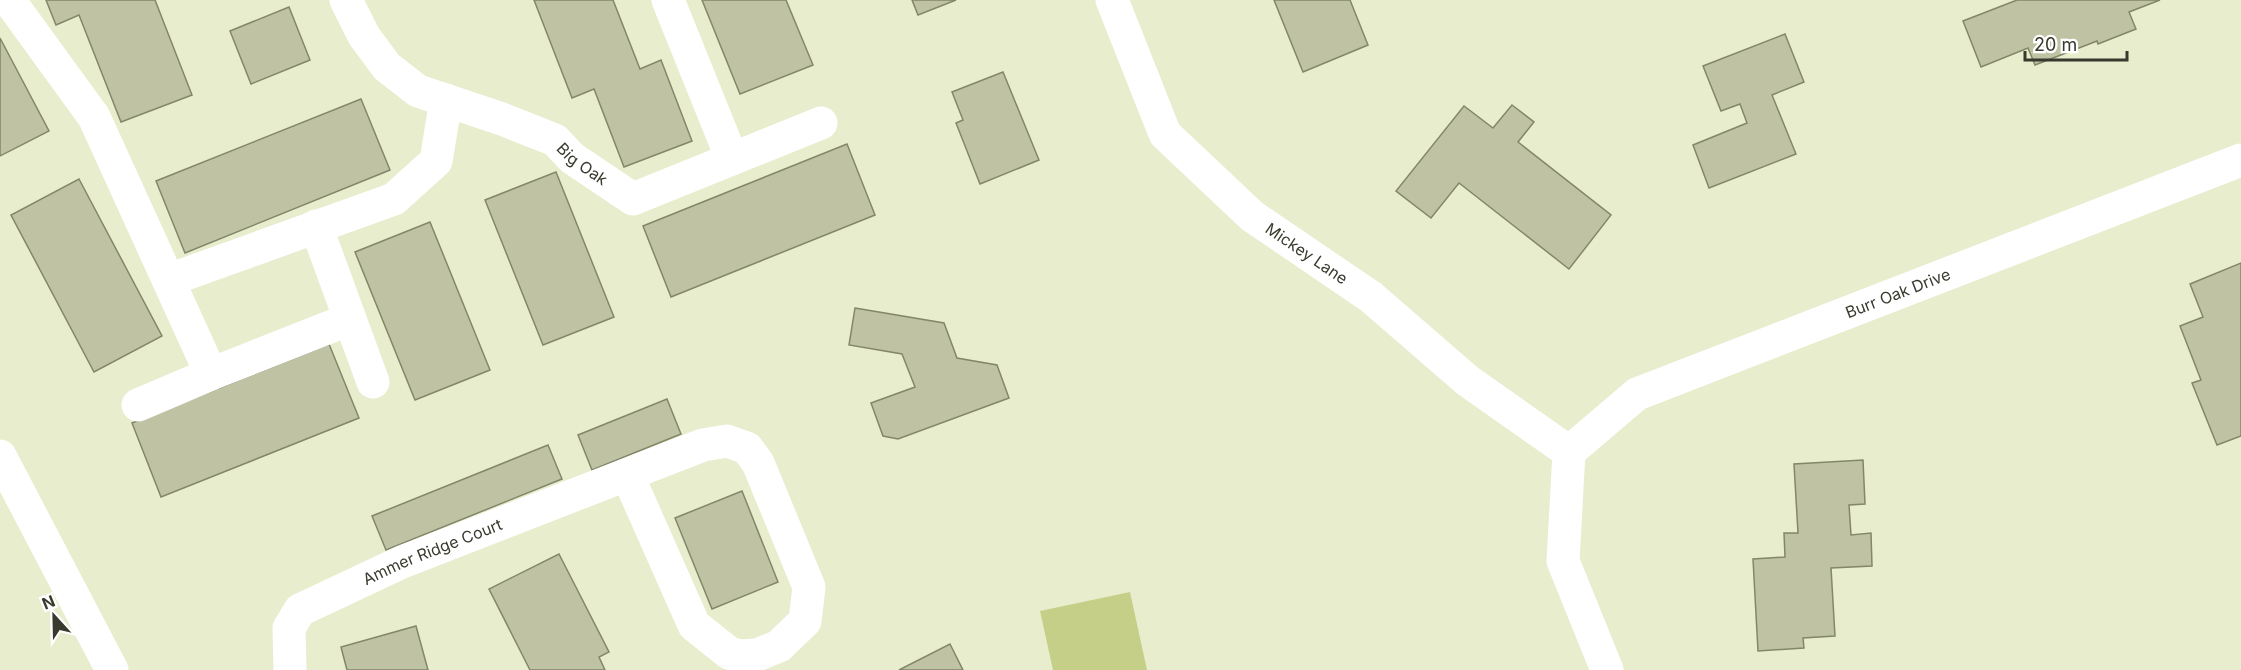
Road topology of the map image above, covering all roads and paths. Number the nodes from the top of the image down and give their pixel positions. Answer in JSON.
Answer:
{"nodes":[{"id":1,"x":9,"y":0,"type":"edge"},
{"id":2,"x":346,"y":0,"type":"edge"},
{"id":3,"x":668,"y":0,"type":"edge"},
{"id":4,"x":1112,"y":0,"type":"edge"},
{"id":5,"x":446,"y":100,"type":"junction"},
{"id":6,"x":821,"y":123,"type":"dead end"},
{"id":7,"x":732,"y":159,"type":"junction"},
{"id":8,"x":2241,"y":160,"type":"edge"},
{"id":9,"x":316,"y":226,"type":"junction"},
{"id":10,"x":169,"y":280,"type":"junction"},
{"id":11,"x":350,"y":320,"type":"junction"},
{"id":12,"x":211,"y":374,"type":"junction"},
{"id":13,"x":373,"y":382,"type":"dead end"},
{"id":14,"x":138,"y":405,"type":"dead end"},
{"id":15,"x":1569,"y":452,"type":"junction"},
{"id":16,"x":0,"y":456,"type":"edge"},
{"id":17,"x":628,"y":476,"type":"junction"},
{"id":18,"x":112,"y":670,"type":"edge"},
{"id":19,"x":290,"y":670,"type":"edge"},
{"id":20,"x":1607,"y":670,"type":"edge"}],
"edges":[{"from":1,"to":10,"type":"street"},
{"from":2,"to":5,"type":"street","name":"Big Oak"},
{"from":3,"to":7,"type":"street"},
{"from":4,"to":15,"type":"street","name":"Mickey Lane"},
{"from":5,"to":7,"type":"street","name":"Big Oak"},
{"from":5,"to":9,"type":"street"},
{"from":6,"to":7,"type":"street","name":"Big Oak"},
{"from":8,"to":15,"type":"street","name":"Burr Oak Drive"},
{"from":9,"to":10,"type":"street"},
{"from":9,"to":11,"type":"street"},
{"from":10,"to":12,"type":"street"},
{"from":11,"to":12,"type":"street"},
{"from":11,"to":13,"type":"street"},
{"from":12,"to":14,"type":"street"},
{"from":15,"to":20,"type":"street"},
{"from":16,"to":18,"type":"street"},
{"from":17,"to":17,"type":"street","name":"Ammer Ridge Court"},
{"from":17,"to":19,"type":"street","name":"Ammer Ridge Court"}]}
